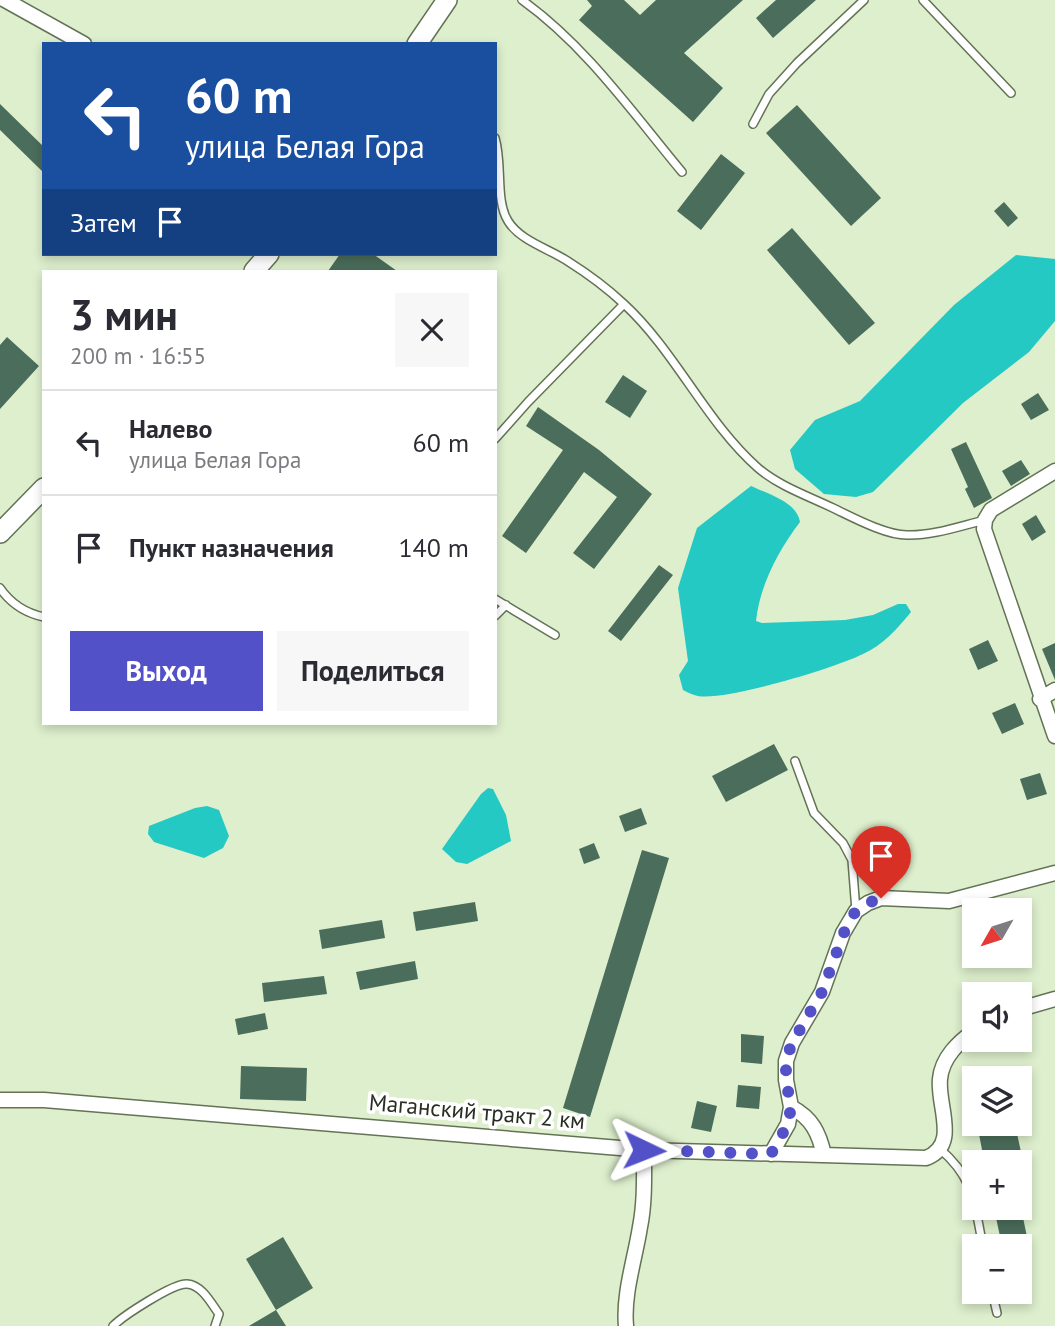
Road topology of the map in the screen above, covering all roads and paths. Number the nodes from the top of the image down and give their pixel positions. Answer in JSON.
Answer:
{"nodes":[{"id":1,"x":5,"y":0,"type":"edge"},
{"id":2,"x":447,"y":0,"type":"edge"},
{"id":3,"x":522,"y":0,"type":"edge"},
{"id":4,"x":864,"y":0,"type":"edge"},
{"id":5,"x":924,"y":0,"type":"edge"},
{"id":6,"x":80,"y":42,"type":"edge"},
{"id":7,"x":418,"y":42,"type":"edge"},
{"id":8,"x":1011,"y":93,"type":"dead end"},
{"id":9,"x":753,"y":124,"type":"dead end"},
{"id":10,"x":497,"y":145,"type":"edge"},
{"id":11,"x":682,"y":172,"type":"dead end"},
{"id":12,"x":267,"y":256,"type":"edge"},
{"id":13,"x":255,"y":270,"type":"edge"},
{"id":14,"x":624,"y":304,"type":"junction"},
{"id":15,"x":497,"y":437,"type":"edge"},
{"id":16,"x":1055,"y":471,"type":"edge"},
{"id":17,"x":42,"y":490,"type":"edge"},
{"id":18,"x":985,"y":520,"type":"junction"},
{"id":19,"x":0,"y":533,"type":"edge"},
{"id":20,"x":0,"y":588,"type":"edge"},
{"id":21,"x":497,"y":600,"type":"edge"},
{"id":22,"x":506,"y":605,"type":"junction"},
{"id":23,"x":497,"y":614,"type":"edge"},
{"id":24,"x":42,"y":616,"type":"edge"},
{"id":25,"x":555,"y":635,"type":"dead end"},
{"id":26,"x":1055,"y":690,"type":"edge"},
{"id":27,"x":1040,"y":699,"type":"junction"},
{"id":28,"x":1055,"y":736,"type":"edge"},
{"id":29,"x":795,"y":761,"type":"dead end"},
{"id":30,"x":1055,"y":873,"type":"edge"},
{"id":31,"x":856,"y":911,"type":"junction"},
{"id":32,"x":1055,"y":999,"type":"edge"},
{"id":33,"x":1032,"y":1006,"type":"edge"},
{"id":34,"x":962,"y":1041,"type":"edge"},
{"id":35,"x":0,"y":1100,"type":"edge"},
{"id":36,"x":791,"y":1107,"type":"junction"},
{"id":37,"x":940,"y":1149,"type":"junction"},
{"id":38,"x":644,"y":1150,"type":"junction"},
{"id":39,"x":771,"y":1154,"type":"junction"},
{"id":40,"x":824,"y":1155,"type":"junction"},
{"id":41,"x":980,"y":1234,"type":"edge"},
{"id":42,"x":995,"y":1304,"type":"edge"},
{"id":43,"x":997,"y":1313,"type":"dead end"},
{"id":44,"x":113,"y":1326,"type":"edge"},
{"id":45,"x":215,"y":1326,"type":"edge"},
{"id":46,"x":626,"y":1326,"type":"edge"}],
"edges":[{"from":1,"to":6,"type":"street"},
{"from":2,"to":7,"type":"main road"},
{"from":3,"to":11,"type":"lane"},
{"from":4,"to":9,"type":"lane"},
{"from":5,"to":8,"type":"lane"},
{"from":10,"to":14,"type":"lane"},
{"from":12,"to":13,"type":"main road"},
{"from":14,"to":15,"type":"lane"},
{"from":14,"to":18,"type":"lane"},
{"from":16,"to":18,"type":"street"},
{"from":17,"to":19,"type":"main road"},
{"from":18,"to":27,"type":"street"},
{"from":20,"to":24,"type":"lane"},
{"from":21,"to":22,"type":"lane"},
{"from":22,"to":23,"type":"lane"},
{"from":22,"to":25,"type":"lane"},
{"from":26,"to":27,"type":"street"},
{"from":27,"to":28,"type":"street"},
{"from":29,"to":31,"type":"lane"},
{"from":30,"to":31,"type":"street"},
{"from":31,"to":36,"type":"street"},
{"from":32,"to":33,"type":"street"},
{"from":34,"to":37,"type":"street"},
{"from":35,"to":38,"type":"street","name":"Маганский тракт 2 км"},
{"from":36,"to":39,"type":"street"},
{"from":36,"to":40,"type":"street"},
{"from":37,"to":40,"type":"street","name":"Маганский тракт 2 км"},
{"from":37,"to":41,"type":"lane"},
{"from":38,"to":39,"type":"street","name":"Маганский тракт 2 км"},
{"from":38,"to":46,"type":"street"},
{"from":39,"to":40,"type":"street","name":"Маганский тракт 2 км"},
{"from":42,"to":43,"type":"lane"},
{"from":44,"to":45,"type":"lane"}]}
